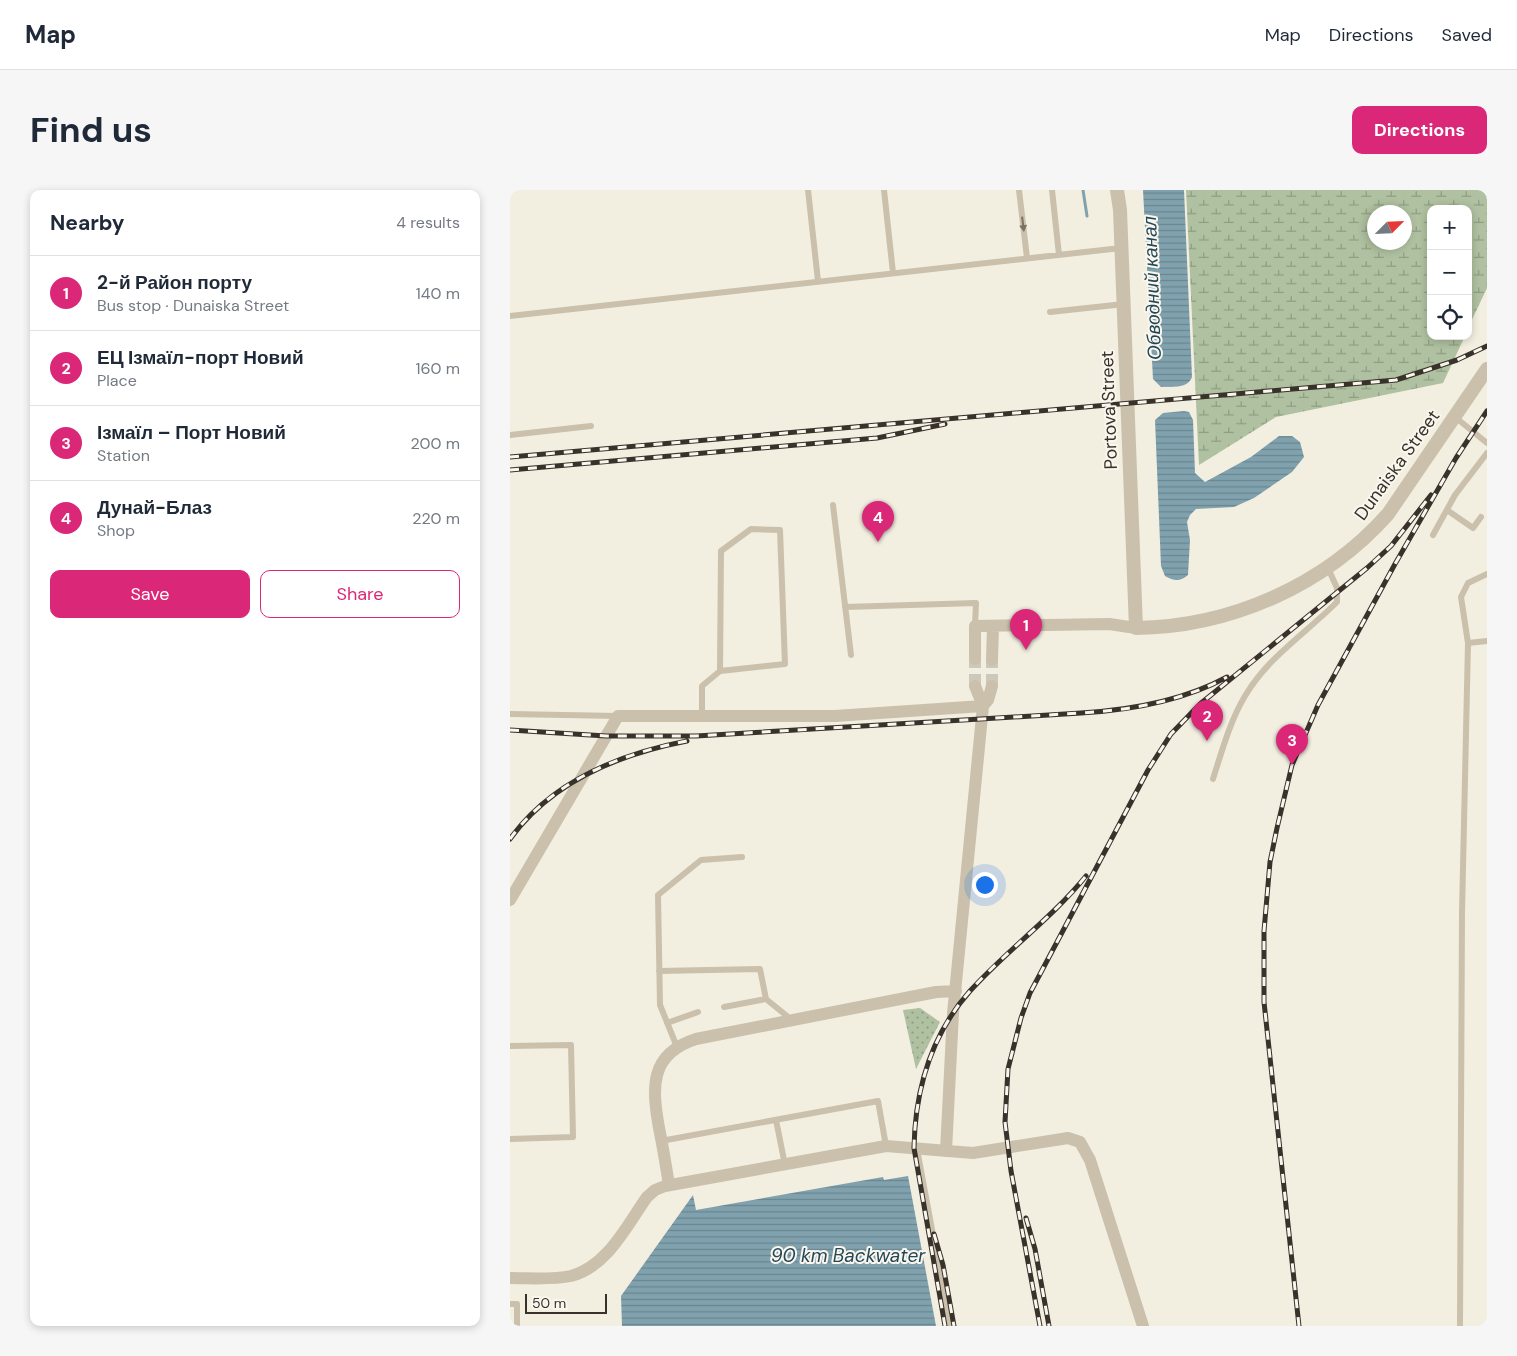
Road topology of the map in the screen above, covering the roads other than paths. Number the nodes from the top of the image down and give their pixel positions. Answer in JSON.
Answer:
{"nodes":[{"id":1,"x":808,"y":190,"type":"edge"},
{"id":2,"x":884,"y":190,"type":"edge"},
{"id":3,"x":1019,"y":190,"type":"edge"},
{"id":4,"x":1052,"y":190,"type":"edge"},
{"id":5,"x":1117,"y":190,"type":"edge"},
{"id":6,"x":1121,"y":248,"type":"junction"},
{"id":7,"x":1059,"y":255,"type":"junction"},
{"id":8,"x":1027,"y":258,"type":"junction"},
{"id":9,"x":893,"y":273,"type":"junction"},
{"id":10,"x":818,"y":282,"type":"junction"},
{"id":11,"x":1124,"y":304,"type":"junction"},
{"id":12,"x":1050,"y":312,"type":"dead end"},
{"id":13,"x":510,"y":316,"type":"edge"},
{"id":14,"x":1487,"y":369,"type":"edge"},
{"id":15,"x":1455,"y":417,"type":"junction"},
{"id":16,"x":591,"y":426,"type":"dead end"},
{"id":17,"x":510,"y":435,"type":"edge"},
{"id":18,"x":1487,"y":443,"type":"edge"},
{"id":19,"x":1487,"y":453,"type":"edge"},
{"id":20,"x":833,"y":505,"type":"dead end"},
{"id":21,"x":1447,"y":510,"type":"junction"},
{"id":22,"x":1481,"y":517,"type":"dead end"},
{"id":23,"x":1433,"y":535,"type":"dead end"},
{"id":24,"x":1328,"y":568,"type":"junction"},
{"id":25,"x":1487,"y":574,"type":"edge"},
{"id":26,"x":845,"y":607,"type":"junction"},
{"id":27,"x":976,"y":626,"type":"junction"},
{"id":28,"x":993,"y":626,"type":"junction"},
{"id":29,"x":1136,"y":628,"type":"junction"},
{"id":30,"x":1487,"y":641,"type":"edge"},
{"id":31,"x":1468,"y":643,"type":"junction"},
{"id":32,"x":851,"y":654,"type":"dead end"},
{"id":33,"x":975,"y":659,"type":"tunnel mouth"},
{"id":34,"x":992,"y":660,"type":"tunnel mouth"},
{"id":35,"x":720,"y":671,"type":"junction"},
{"id":36,"x":975,"y":686,"type":"tunnel mouth"},
{"id":37,"x":992,"y":686,"type":"tunnel mouth"},
{"id":38,"x":983,"y":706,"type":"junction"},
{"id":39,"x":510,"y":714,"type":"edge"},
{"id":40,"x":618,"y":716,"type":"junction"},
{"id":41,"x":702,"y":716,"type":"junction"},
{"id":42,"x":1213,"y":779,"type":"dead end"},
{"id":43,"x":742,"y":857,"type":"dead end"},
{"id":44,"x":510,"y":900,"type":"edge"},
{"id":45,"x":660,"y":971,"type":"junction"},
{"id":46,"x":956,"y":991,"type":"junction"},
{"id":47,"x":766,"y":999,"type":"junction"},
{"id":48,"x":724,"y":1007,"type":"dead end"},
{"id":49,"x":698,"y":1012,"type":"dead end"},
{"id":50,"x":788,"y":1021,"type":"junction"},
{"id":51,"x":667,"y":1023,"type":"junction"},
{"id":52,"x":510,"y":1046,"type":"edge"},
{"id":53,"x":677,"y":1047,"type":"junction"},
{"id":54,"x":776,"y":1120,"type":"junction"},
{"id":55,"x":510,"y":1139,"type":"edge"},
{"id":56,"x":662,"y":1141,"type":"junction"},
{"id":57,"x":886,"y":1146,"type":"junction"},
{"id":58,"x":917,"y":1149,"type":"junction"},
{"id":59,"x":946,"y":1151,"type":"junction"},
{"id":60,"x":784,"y":1164,"type":"junction"},
{"id":61,"x":669,"y":1185,"type":"junction"},
{"id":62,"x":510,"y":1278,"type":"edge"},
{"id":63,"x":510,"y":1304,"type":"edge"},
{"id":64,"x":517,"y":1326,"type":"edge"},
{"id":65,"x":950,"y":1326,"type":"edge"},
{"id":66,"x":1143,"y":1326,"type":"edge"},
{"id":67,"x":1460,"y":1326,"type":"edge"}],
"edges":[{"from":1,"to":10,"type":"lane"},
{"from":2,"to":9,"type":"lane"},
{"from":3,"to":8,"type":"lane","one_way":true},
{"from":4,"to":7,"type":"lane"},
{"from":5,"to":6,"type":"street","name":"Portova Street"},
{"from":6,"to":7,"type":"lane"},
{"from":6,"to":11,"type":"street","name":"Portova Street"},
{"from":7,"to":8,"type":"lane"},
{"from":8,"to":9,"type":"lane"},
{"from":9,"to":10,"type":"lane"},
{"from":10,"to":13,"type":"lane"},
{"from":11,"to":12,"type":"lane"},
{"from":11,"to":29,"type":"street","name":"Portova Street"},
{"from":14,"to":15,"type":"street","name":"Dunaiska Street"},
{"from":15,"to":18,"type":"lane"},
{"from":15,"to":24,"type":"street","name":"Dunaiska Street"},
{"from":16,"to":17,"type":"lane"},
{"from":19,"to":21,"type":"lane"},
{"from":20,"to":26,"type":"lane"},
{"from":21,"to":22,"type":"lane"},
{"from":21,"to":23,"type":"lane"},
{"from":24,"to":29,"type":"street","name":"Dunaiska Street"},
{"from":24,"to":42,"type":"lane"},
{"from":25,"to":31,"type":"lane"},
{"from":26,"to":27,"type":"lane"},
{"from":26,"to":32,"type":"lane"},
{"from":27,"to":28,"type":"street","name":"Dunaiska Street"},
{"from":27,"to":33,"type":"street"},
{"from":28,"to":29,"type":"street","name":"Dunaiska Street"},
{"from":28,"to":34,"type":"street"},
{"from":30,"to":31,"type":"lane"},
{"from":31,"to":67,"type":"lane"},
{"from":35,"to":35,"type":"lane"},
{"from":35,"to":41,"type":"lane"},
{"from":36,"to":38,"type":"street"},
{"from":37,"to":38,"type":"street"},
{"from":38,"to":41,"type":"street"},
{"from":38,"to":46,"type":"street"},
{"from":39,"to":40,"type":"lane"},
{"from":40,"to":41,"type":"street"},
{"from":40,"to":44,"type":"street"},
{"from":43,"to":45,"type":"lane"},
{"from":45,"to":47,"type":"lane"},
{"from":45,"to":51,"type":"lane"},
{"from":46,"to":50,"type":"street"},
{"from":46,"to":59,"type":"street"},
{"from":47,"to":48,"type":"lane"},
{"from":47,"to":50,"type":"lane"},
{"from":49,"to":51,"type":"lane"},
{"from":50,"to":53,"type":"street"},
{"from":51,"to":53,"type":"lane"},
{"from":52,"to":55,"type":"lane"},
{"from":53,"to":56,"type":"street"},
{"from":54,"to":56,"type":"lane"},
{"from":54,"to":57,"type":"lane"},
{"from":54,"to":60,"type":"lane"},
{"from":56,"to":61,"type":"street"},
{"from":57,"to":58,"type":"street"},
{"from":57,"to":60,"type":"street"},
{"from":58,"to":59,"type":"street"},
{"from":58,"to":65,"type":"lane"},
{"from":59,"to":66,"type":"street"},
{"from":60,"to":61,"type":"street"},
{"from":61,"to":62,"type":"street"},
{"from":63,"to":64,"type":"lane"}]}
